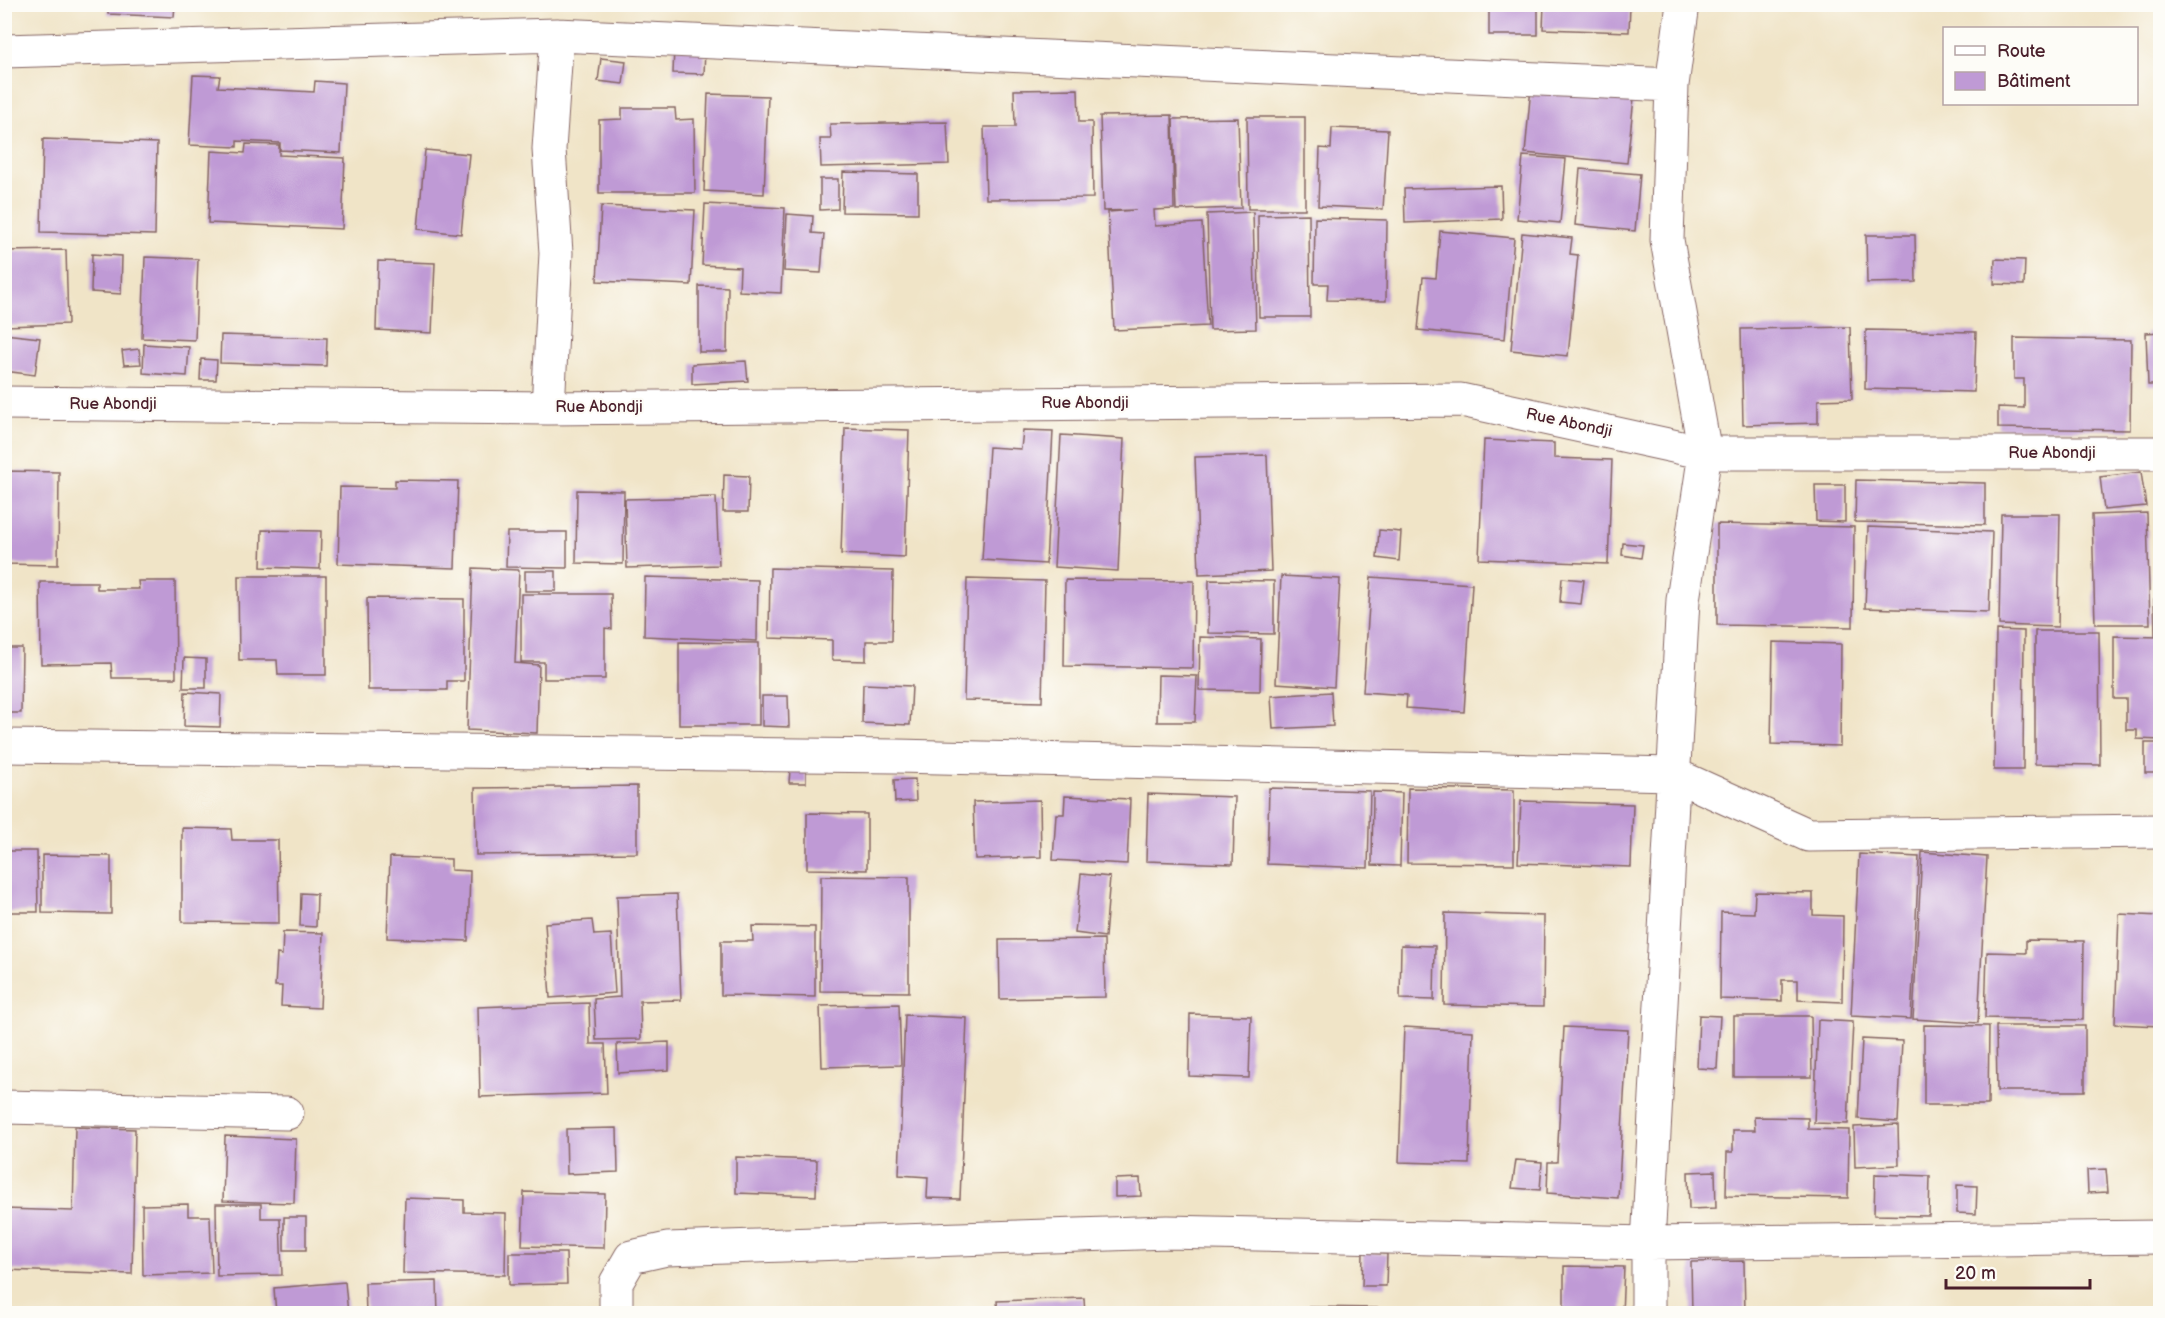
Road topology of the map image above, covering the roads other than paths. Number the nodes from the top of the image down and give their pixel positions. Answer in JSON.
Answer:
{"nodes":[{"id":1,"x":1683,"y":4,"type":"edge"},
{"id":2,"x":557,"y":35,"type":"junction"},
{"id":3,"x":4,"y":51,"type":"edge"},
{"id":4,"x":1672,"y":84,"type":"junction"},
{"id":5,"x":4,"y":403,"type":"edge"},
{"id":6,"x":548,"y":408,"type":"junction"},
{"id":7,"x":1705,"y":453,"type":"junction"},
{"id":8,"x":2160,"y":453,"type":"edge"},
{"id":9,"x":4,"y":746,"type":"edge"},
{"id":10,"x":1673,"y":774,"type":"junction"},
{"id":11,"x":2160,"y":831,"type":"edge"},
{"id":12,"x":4,"y":1107,"type":"edge"},
{"id":13,"x":287,"y":1113,"type":"dead end"},
{"id":14,"x":2160,"y":1237,"type":"edge"},
{"id":15,"x":1648,"y":1243,"type":"junction"},
{"id":16,"x":616,"y":1314,"type":"edge"},
{"id":17,"x":1648,"y":1314,"type":"edge"}],
"edges":[{"from":1,"to":4,"type":"street"},
{"from":2,"to":3,"type":"street"},
{"from":2,"to":4,"type":"street"},
{"from":2,"to":6,"type":"street"},
{"from":4,"to":7,"type":"street"},
{"from":5,"to":6,"type":"street","name":"Rue Abondji"},
{"from":6,"to":7,"type":"street","name":"Rue Abondji"},
{"from":7,"to":8,"type":"street","name":"Rue Abondji"},
{"from":7,"to":10,"type":"street"},
{"from":9,"to":10,"type":"street"},
{"from":10,"to":11,"type":"street"},
{"from":10,"to":15,"type":"street"},
{"from":12,"to":13,"type":"street"},
{"from":14,"to":15,"type":"street"},
{"from":15,"to":16,"type":"street"},
{"from":15,"to":17,"type":"street"}]}
